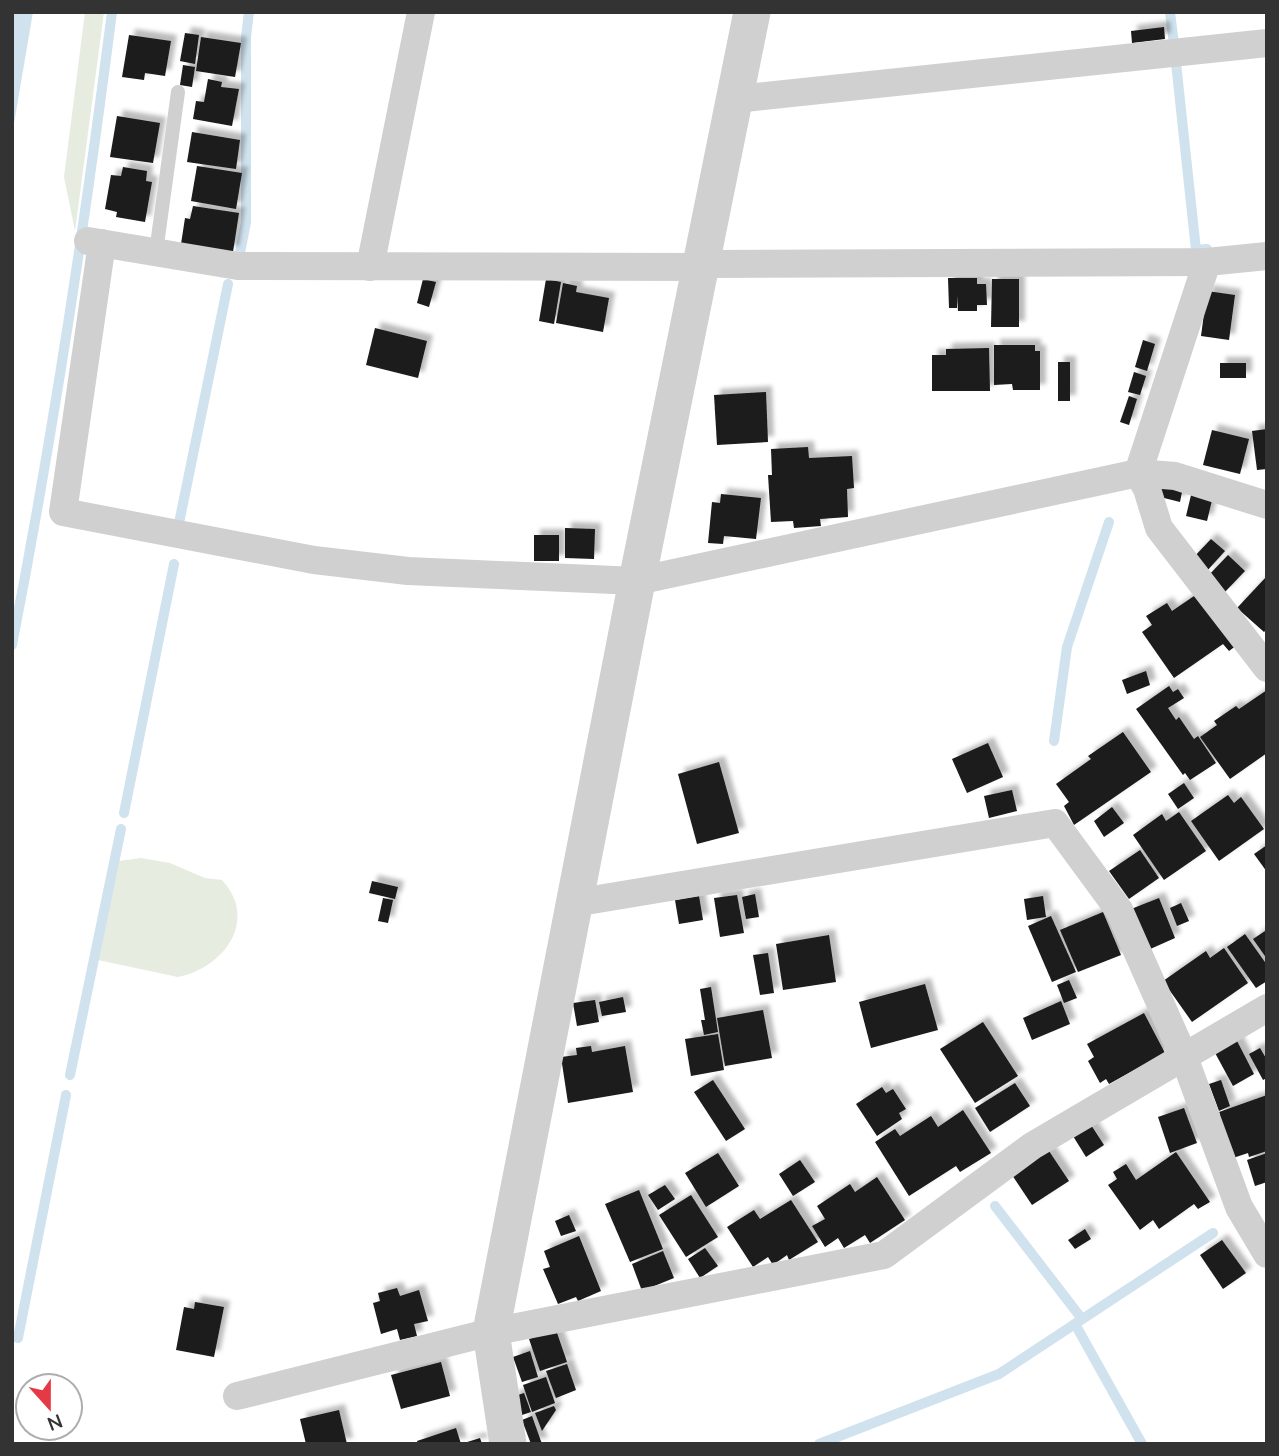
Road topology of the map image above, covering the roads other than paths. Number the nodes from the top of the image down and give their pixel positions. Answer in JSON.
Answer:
{"nodes":[{"id":1,"x":421,"y":12,"type":"edge"},
{"id":2,"x":752,"y":12,"type":"edge"},
{"id":3,"x":1267,"y":43,"type":"edge"},
{"id":4,"x":178,"y":92,"type":"dead end"},
{"id":5,"x":736,"y":99,"type":"junction"},
{"id":6,"x":156,"y":252,"type":"junction"},
{"id":7,"x":1267,"y":256,"type":"edge"},
{"id":8,"x":1206,"y":262,"type":"junction"},
{"id":9,"x":702,"y":265,"type":"junction"},
{"id":10,"x":370,"y":267,"type":"junction"},
{"id":11,"x":1138,"y":473,"type":"junction"},
{"id":12,"x":1267,"y":505,"type":"edge"},
{"id":13,"x":637,"y":581,"type":"junction"},
{"id":14,"x":1267,"y":668,"type":"edge"},
{"id":15,"x":574,"y":903,"type":"junction"},
{"id":16,"x":1267,"y":1007,"type":"edge"},
{"id":17,"x":1184,"y":1057,"type":"junction"},
{"id":18,"x":1267,"y":1254,"type":"edge"},
{"id":19,"x":491,"y":1332,"type":"junction"},
{"id":20,"x":237,"y":1396,"type":"dead end"},
{"id":21,"x":508,"y":1444,"type":"edge"}],
"edges":[{"from":1,"to":10,"type":"street"},
{"from":2,"to":5,"type":"street"},
{"from":3,"to":5,"type":"street"},
{"from":4,"to":6,"type":"lane"},
{"from":5,"to":9,"type":"street"},
{"from":6,"to":10,"type":"street"},
{"from":6,"to":13,"type":"street"},
{"from":7,"to":8,"type":"street"},
{"from":8,"to":9,"type":"street"},
{"from":8,"to":11,"type":"street"},
{"from":9,"to":10,"type":"street"},
{"from":9,"to":13,"type":"street"},
{"from":11,"to":12,"type":"street"},
{"from":11,"to":13,"type":"street"},
{"from":11,"to":14,"type":"street"},
{"from":13,"to":15,"type":"street"},
{"from":15,"to":17,"type":"street"},
{"from":15,"to":19,"type":"street"},
{"from":16,"to":17,"type":"street"},
{"from":17,"to":18,"type":"street"},
{"from":17,"to":19,"type":"street"},
{"from":19,"to":20,"type":"street"},
{"from":19,"to":21,"type":"street"}]}
